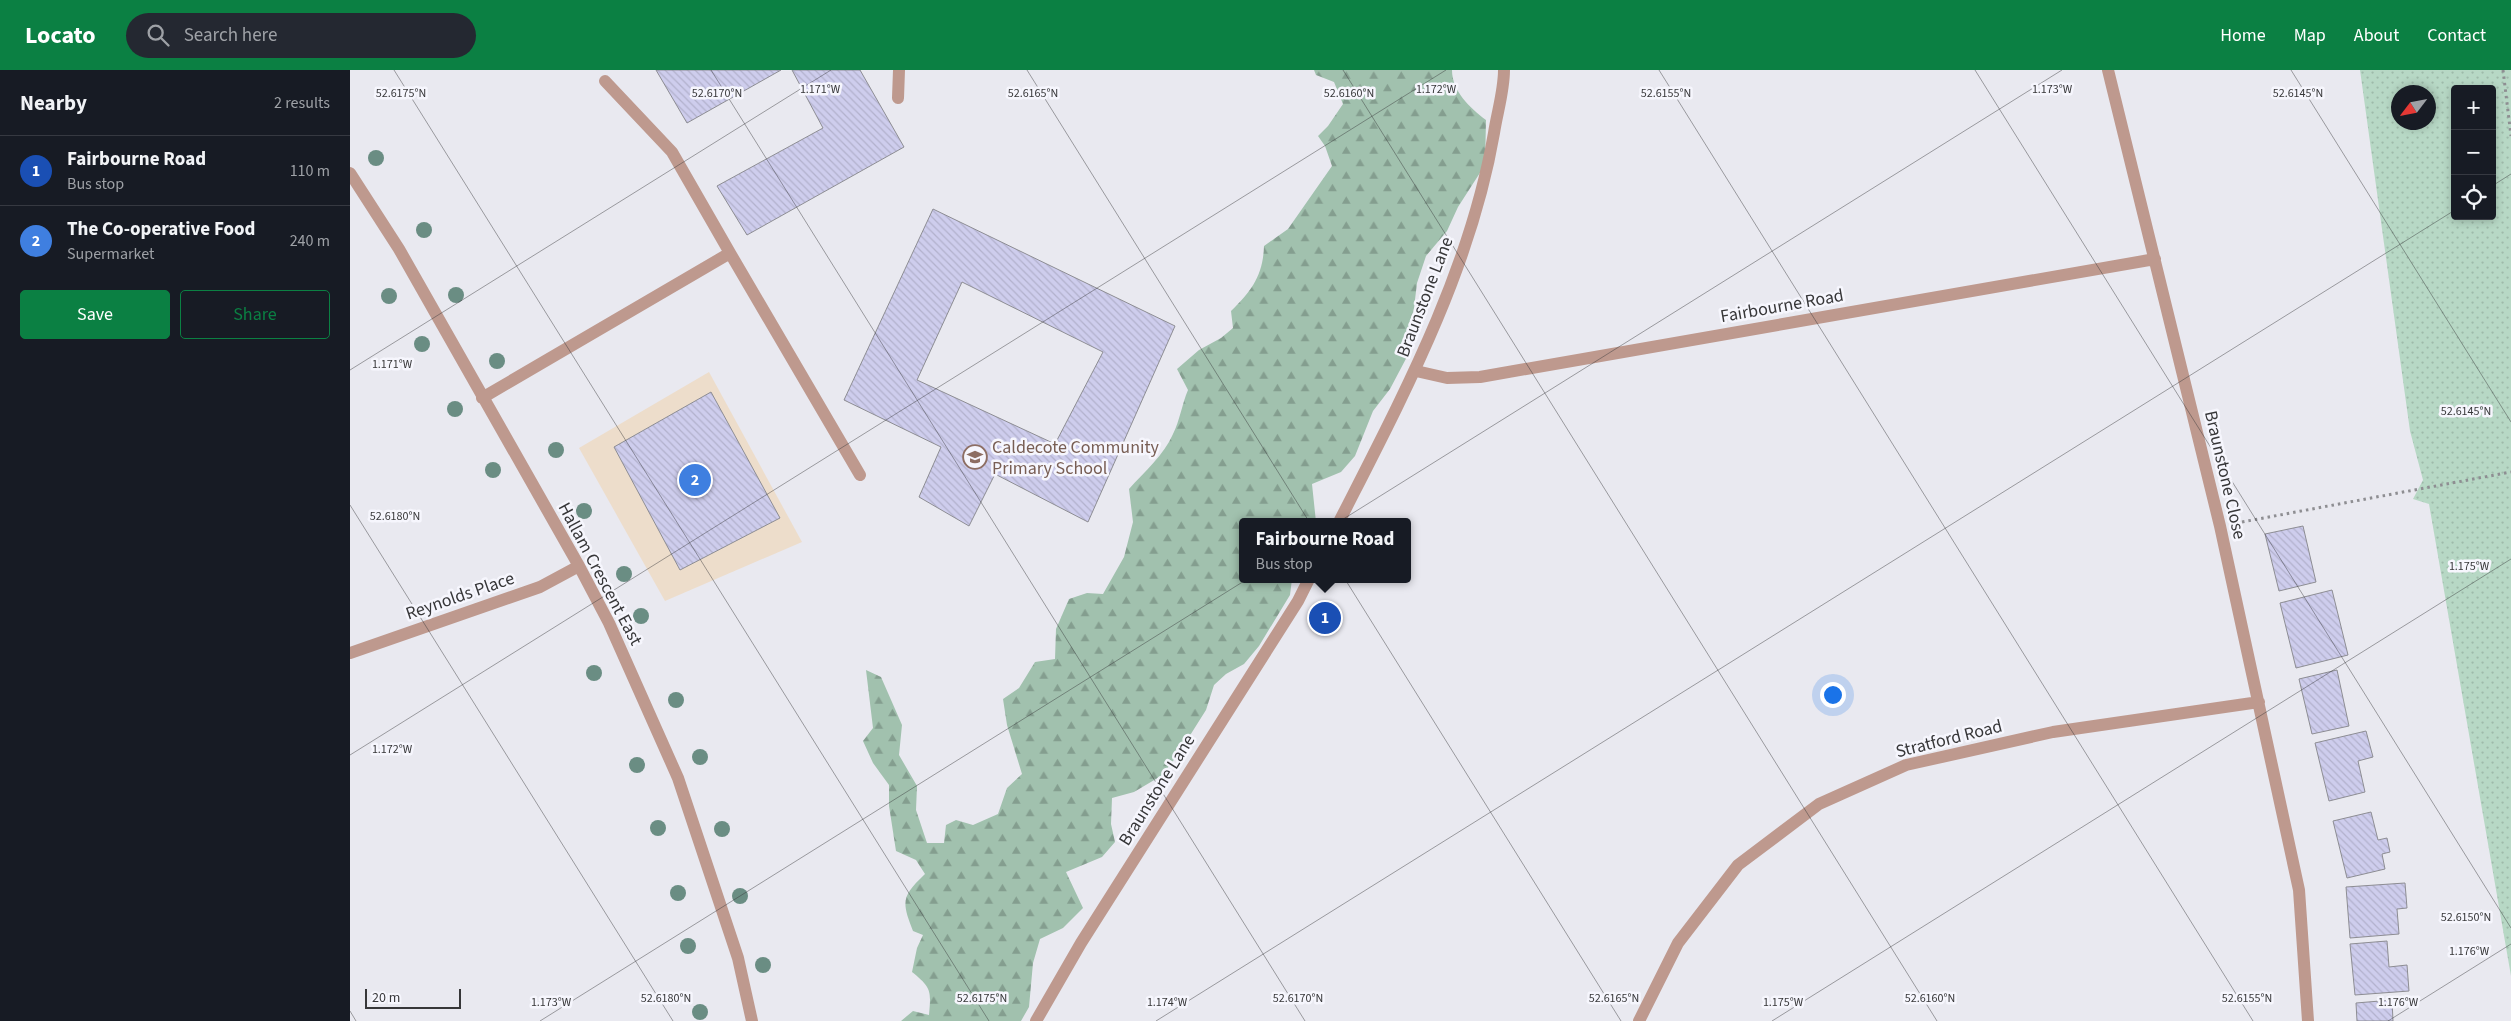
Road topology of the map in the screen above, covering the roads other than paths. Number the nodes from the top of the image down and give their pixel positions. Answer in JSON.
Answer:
{"nodes":[{"id":1,"x":899,"y":70,"type":"edge"},
{"id":2,"x":1504,"y":70,"type":"edge"},
{"id":3,"x":2108,"y":70,"type":"edge"},
{"id":4,"x":605,"y":81,"type":"dead end"},
{"id":5,"x":898,"y":98,"type":"dead end"},
{"id":6,"x":350,"y":173,"type":"edge"},
{"id":7,"x":730,"y":253,"type":"junction"},
{"id":8,"x":2154,"y":259,"type":"junction"},
{"id":9,"x":1416,"y":371,"type":"junction"},
{"id":10,"x":482,"y":398,"type":"junction"},
{"id":11,"x":860,"y":475,"type":"dead end"},
{"id":12,"x":1341,"y":518,"type":"edge"},
{"id":13,"x":579,"y":566,"type":"junction"},
{"id":14,"x":1307,"y":583,"type":"edge"},
{"id":15,"x":350,"y":653,"type":"edge"},
{"id":16,"x":2259,"y":702,"type":"junction"},
{"id":17,"x":752,"y":1021,"type":"edge"},
{"id":18,"x":1036,"y":1021,"type":"edge"},
{"id":19,"x":1639,"y":1021,"type":"edge"},
{"id":20,"x":2308,"y":1021,"type":"edge"}],
"edges":[{"from":1,"to":5,"type":"street"},
{"from":2,"to":9,"type":"street","name":"Braunstone Lane"},
{"from":3,"to":8,"type":"street","name":"Braunstone Close"},
{"from":4,"to":7,"type":"street"},
{"from":6,"to":10,"type":"street","name":"Hallam Crescent East"},
{"from":7,"to":10,"type":"street"},
{"from":7,"to":11,"type":"street"},
{"from":8,"to":9,"type":"street","name":"Fairbourne Road"},
{"from":8,"to":16,"type":"street","name":"Braunstone Close"},
{"from":9,"to":12,"type":"street","name":"Braunstone Lane"},
{"from":10,"to":13,"type":"street","name":"Hallam Crescent East"},
{"from":13,"to":15,"type":"street","name":"Reynolds Place"},
{"from":13,"to":17,"type":"street","name":"Hallam Crescent East"},
{"from":14,"to":18,"type":"street","name":"Braunstone Lane"},
{"from":16,"to":19,"type":"street","name":"Stratford Road"},
{"from":16,"to":20,"type":"street","name":"Braunstone Close"}]}
